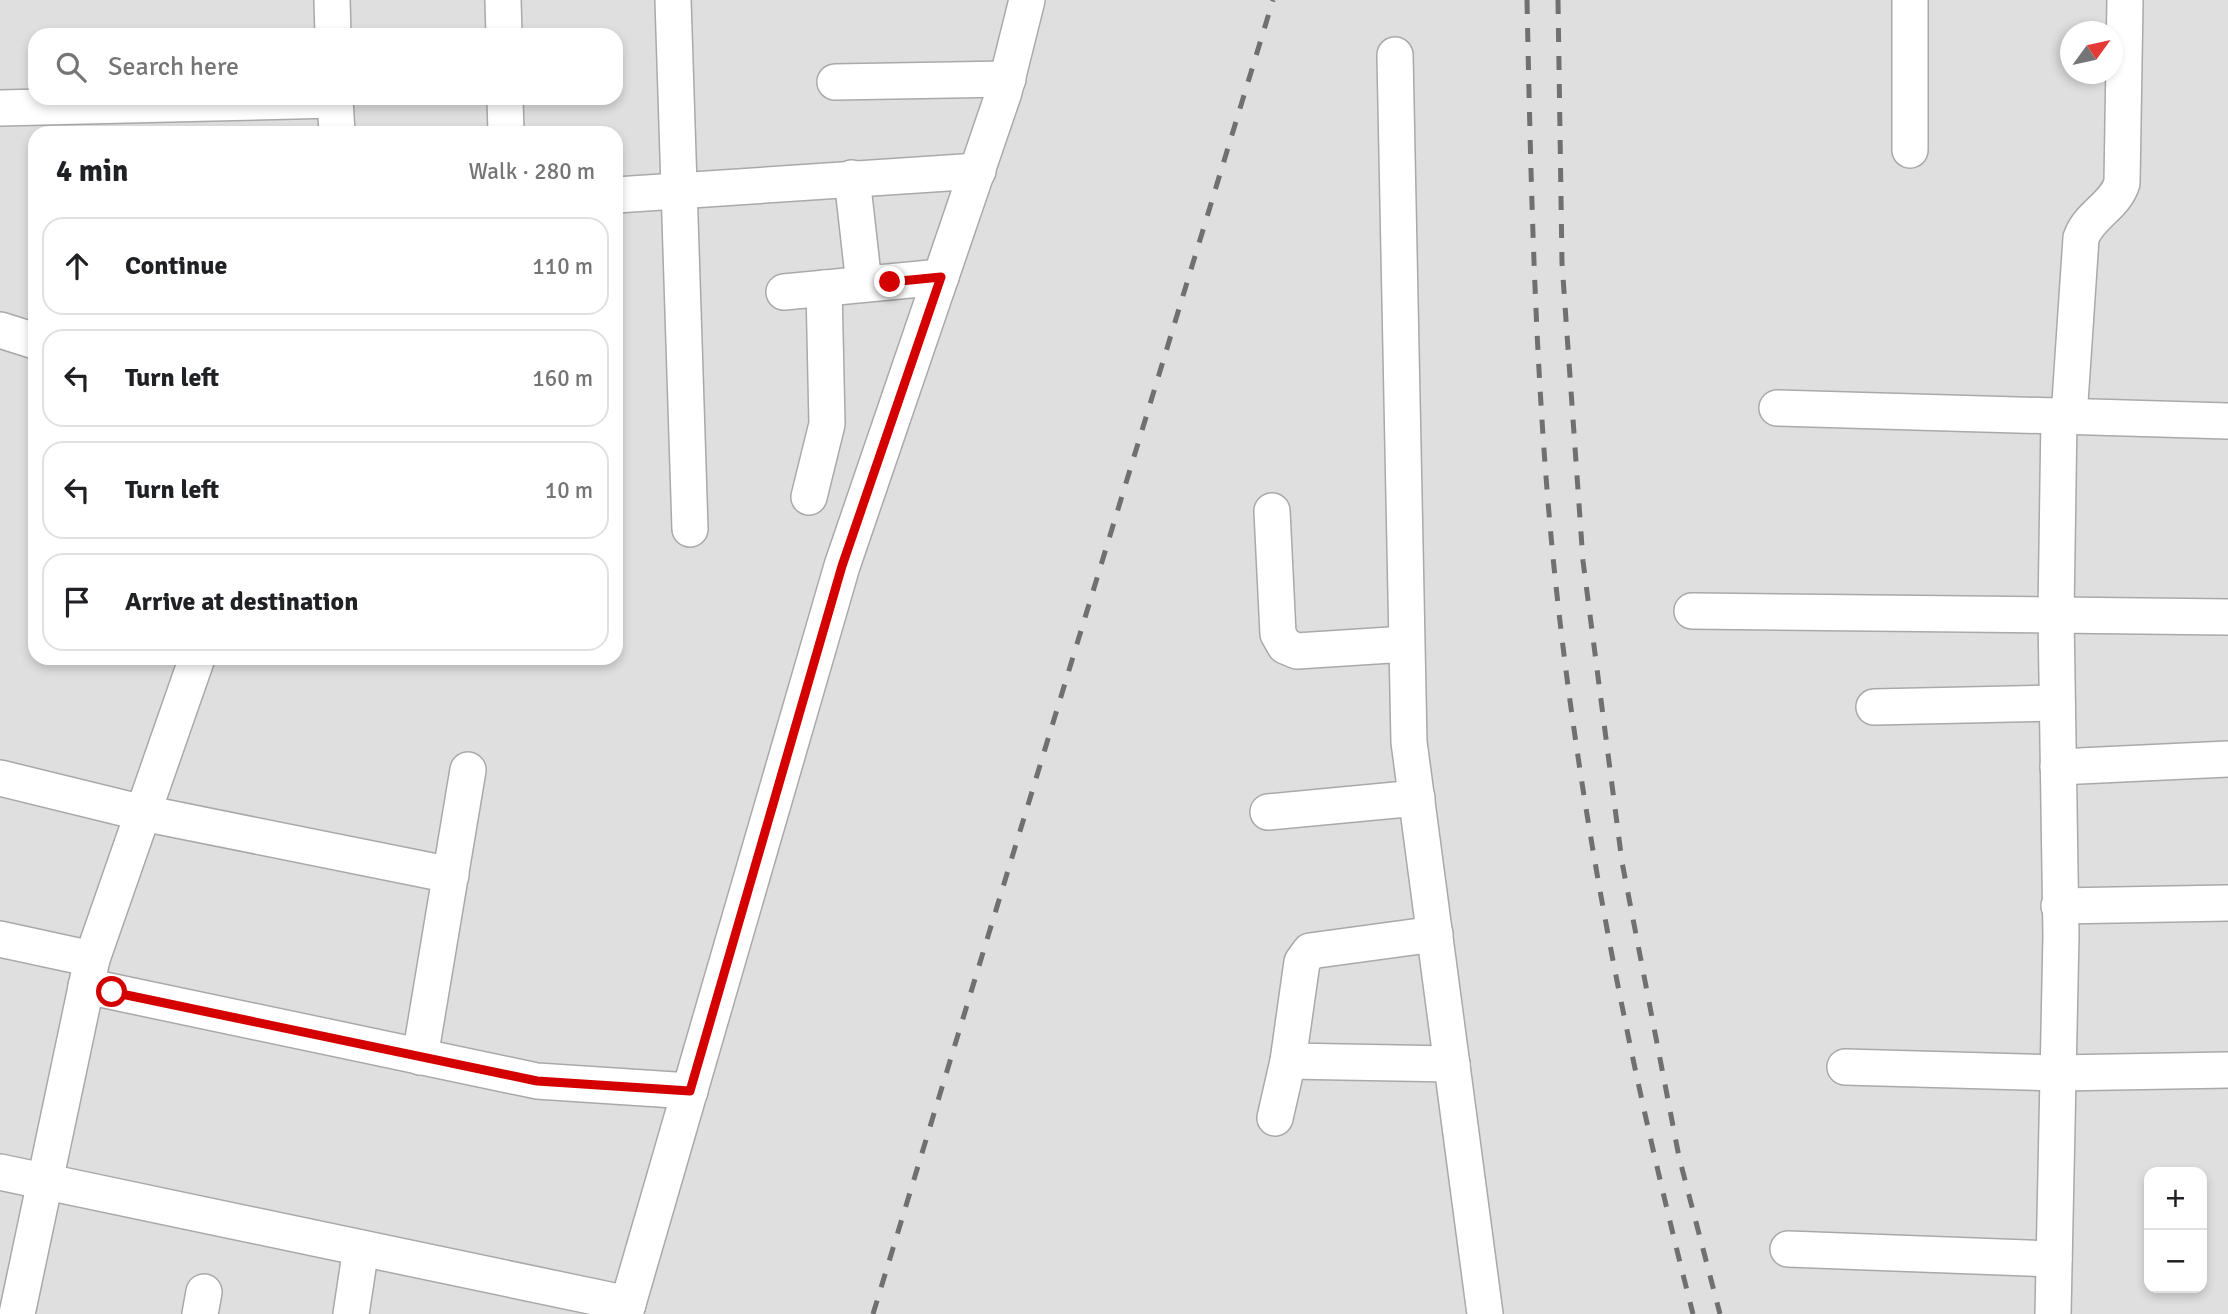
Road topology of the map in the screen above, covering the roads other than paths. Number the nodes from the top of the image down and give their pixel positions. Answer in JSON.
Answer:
{"nodes":[{"id":1,"x":332,"y":0,"type":"edge"},
{"id":2,"x":503,"y":0,"type":"edge"},
{"id":3,"x":673,"y":0,"type":"edge"},
{"id":4,"x":1027,"y":0,"type":"edge"},
{"id":5,"x":1910,"y":0,"type":"edge"},
{"id":6,"x":2125,"y":0,"type":"edge"},
{"id":7,"x":333,"y":28,"type":"edge"},
{"id":8,"x":504,"y":28,"type":"edge"},
{"id":9,"x":1395,"y":55,"type":"dead end"},
{"id":10,"x":1008,"y":79,"type":"junction"},
{"id":11,"x":835,"y":82,"type":"dead end"},
{"id":12,"x":505,"y":105,"type":"edge"},
{"id":13,"x":0,"y":108,"type":"edge"},
{"id":14,"x":336,"y":110,"type":"edge"},
{"id":15,"x":506,"y":126,"type":"edge"},
{"id":16,"x":1910,"y":150,"type":"dead end"},
{"id":17,"x":978,"y":171,"type":"junction"},
{"id":18,"x":852,"y":178,"type":"junction"},
{"id":19,"x":679,"y":188,"type":"junction"},
{"id":20,"x":623,"y":194,"type":"edge"},
{"id":21,"x":941,"y":277,"type":"junction"},
{"id":22,"x":864,"y":284,"type":"junction"},
{"id":23,"x":824,"y":288,"type":"junction"},
{"id":24,"x":784,"y":292,"type":"dead end"},
{"id":25,"x":0,"y":330,"type":"edge"},
{"id":26,"x":28,"y":339,"type":"edge"},
{"id":27,"x":1777,"y":408,"type":"dead end"},
{"id":28,"x":2064,"y":417,"type":"junction"},
{"id":29,"x":2228,"y":421,"type":"edge"},
{"id":30,"x":809,"y":497,"type":"dead end"},
{"id":31,"x":1272,"y":511,"type":"dead end"},
{"id":32,"x":690,"y":529,"type":"dead end"},
{"id":33,"x":1692,"y":611,"type":"dead end"},
{"id":34,"x":2056,"y":614,"type":"junction"},
{"id":35,"x":2228,"y":617,"type":"edge"},
{"id":36,"x":1406,"y":644,"type":"junction"},
{"id":37,"x":195,"y":665,"type":"edge"},
{"id":38,"x":2057,"y":703,"type":"junction"},
{"id":39,"x":1874,"y":707,"type":"dead end"},
{"id":40,"x":2228,"y":759,"type":"edge"},
{"id":41,"x":2058,"y":766,"type":"junction"},
{"id":42,"x":468,"y":770,"type":"dead end"},
{"id":43,"x":0,"y":778,"type":"edge"},
{"id":44,"x":1417,"y":798,"type":"junction"},
{"id":45,"x":1268,"y":812,"type":"dead end"},
{"id":46,"x":143,"y":813,"type":"junction"},
{"id":47,"x":450,"y":875,"type":"junction"},
{"id":48,"x":2228,"y":903,"type":"edge"},
{"id":49,"x":2059,"y":906,"type":"junction"},
{"id":50,"x":1434,"y":934,"type":"junction"},
{"id":51,"x":0,"y":939,"type":"edge"},
{"id":52,"x":89,"y":972,"type":"junction"},
{"id":53,"x":420,"y":1057,"type":"junction"},
{"id":54,"x":1288,"y":1061,"type":"junction"},
{"id":55,"x":1452,"y":1064,"type":"junction"},
{"id":56,"x":1845,"y":1067,"type":"dead end"},
{"id":57,"x":2228,"y":1070,"type":"edge"},
{"id":58,"x":2058,"y":1073,"type":"junction"},
{"id":59,"x":690,"y":1091,"type":"junction"},
{"id":60,"x":1275,"y":1118,"type":"dead end"},
{"id":61,"x":0,"y":1172,"type":"edge"},
{"id":62,"x":44,"y":1181,"type":"junction"},
{"id":63,"x":361,"y":1248,"type":"junction"},
{"id":64,"x":1788,"y":1249,"type":"dead end"},
{"id":65,"x":2054,"y":1259,"type":"junction"},
{"id":66,"x":626,"y":1309,"type":"edge"},
{"id":67,"x":17,"y":1314,"type":"edge"},
{"id":68,"x":351,"y":1314,"type":"edge"},
{"id":69,"x":1485,"y":1314,"type":"edge"},
{"id":70,"x":2053,"y":1314,"type":"edge"}],
"edges":[{"from":1,"to":7,"type":"street"},
{"from":2,"to":8,"type":"street"},
{"from":3,"to":19,"type":"street"},
{"from":4,"to":10,"type":"street"},
{"from":5,"to":16,"type":"street"},
{"from":6,"to":28,"type":"street"},
{"from":9,"to":36,"type":"street"},
{"from":10,"to":11,"type":"street"},
{"from":10,"to":17,"type":"street"},
{"from":12,"to":15,"type":"street"},
{"from":13,"to":14,"type":"street"},
{"from":17,"to":18,"type":"street"},
{"from":17,"to":21,"type":"street"},
{"from":18,"to":19,"type":"street"},
{"from":18,"to":22,"type":"street"},
{"from":19,"to":20,"type":"street"},
{"from":19,"to":32,"type":"street"},
{"from":21,"to":22,"type":"street"},
{"from":21,"to":59,"type":"street"},
{"from":22,"to":23,"type":"street"},
{"from":23,"to":24,"type":"street"},
{"from":23,"to":30,"type":"street"},
{"from":25,"to":26,"type":"street"},
{"from":27,"to":28,"type":"street"},
{"from":28,"to":29,"type":"street"},
{"from":28,"to":34,"type":"street"},
{"from":31,"to":36,"type":"street"},
{"from":33,"to":34,"type":"street"},
{"from":34,"to":35,"type":"street"},
{"from":34,"to":38,"type":"street"},
{"from":36,"to":44,"type":"street"},
{"from":37,"to":46,"type":"street"},
{"from":38,"to":39,"type":"street"},
{"from":38,"to":41,"type":"street"},
{"from":40,"to":41,"type":"street"},
{"from":41,"to":49,"type":"street"},
{"from":42,"to":47,"type":"street"},
{"from":43,"to":46,"type":"street"},
{"from":44,"to":45,"type":"street"},
{"from":44,"to":50,"type":"street"},
{"from":46,"to":47,"type":"street"},
{"from":46,"to":52,"type":"street"},
{"from":47,"to":53,"type":"street"},
{"from":48,"to":49,"type":"street"},
{"from":49,"to":58,"type":"street"},
{"from":50,"to":54,"type":"street"},
{"from":50,"to":55,"type":"street"},
{"from":51,"to":52,"type":"street"},
{"from":52,"to":53,"type":"street"},
{"from":52,"to":62,"type":"street"},
{"from":53,"to":59,"type":"street"},
{"from":54,"to":55,"type":"street"},
{"from":54,"to":60,"type":"street"},
{"from":55,"to":69,"type":"street"},
{"from":56,"to":58,"type":"street"},
{"from":57,"to":58,"type":"street"},
{"from":58,"to":65,"type":"street"},
{"from":59,"to":66,"type":"street"},
{"from":61,"to":62,"type":"street"},
{"from":62,"to":63,"type":"street"},
{"from":62,"to":67,"type":"street"},
{"from":63,"to":66,"type":"street"},
{"from":63,"to":68,"type":"street"},
{"from":64,"to":65,"type":"street"},
{"from":65,"to":70,"type":"street"}]}
